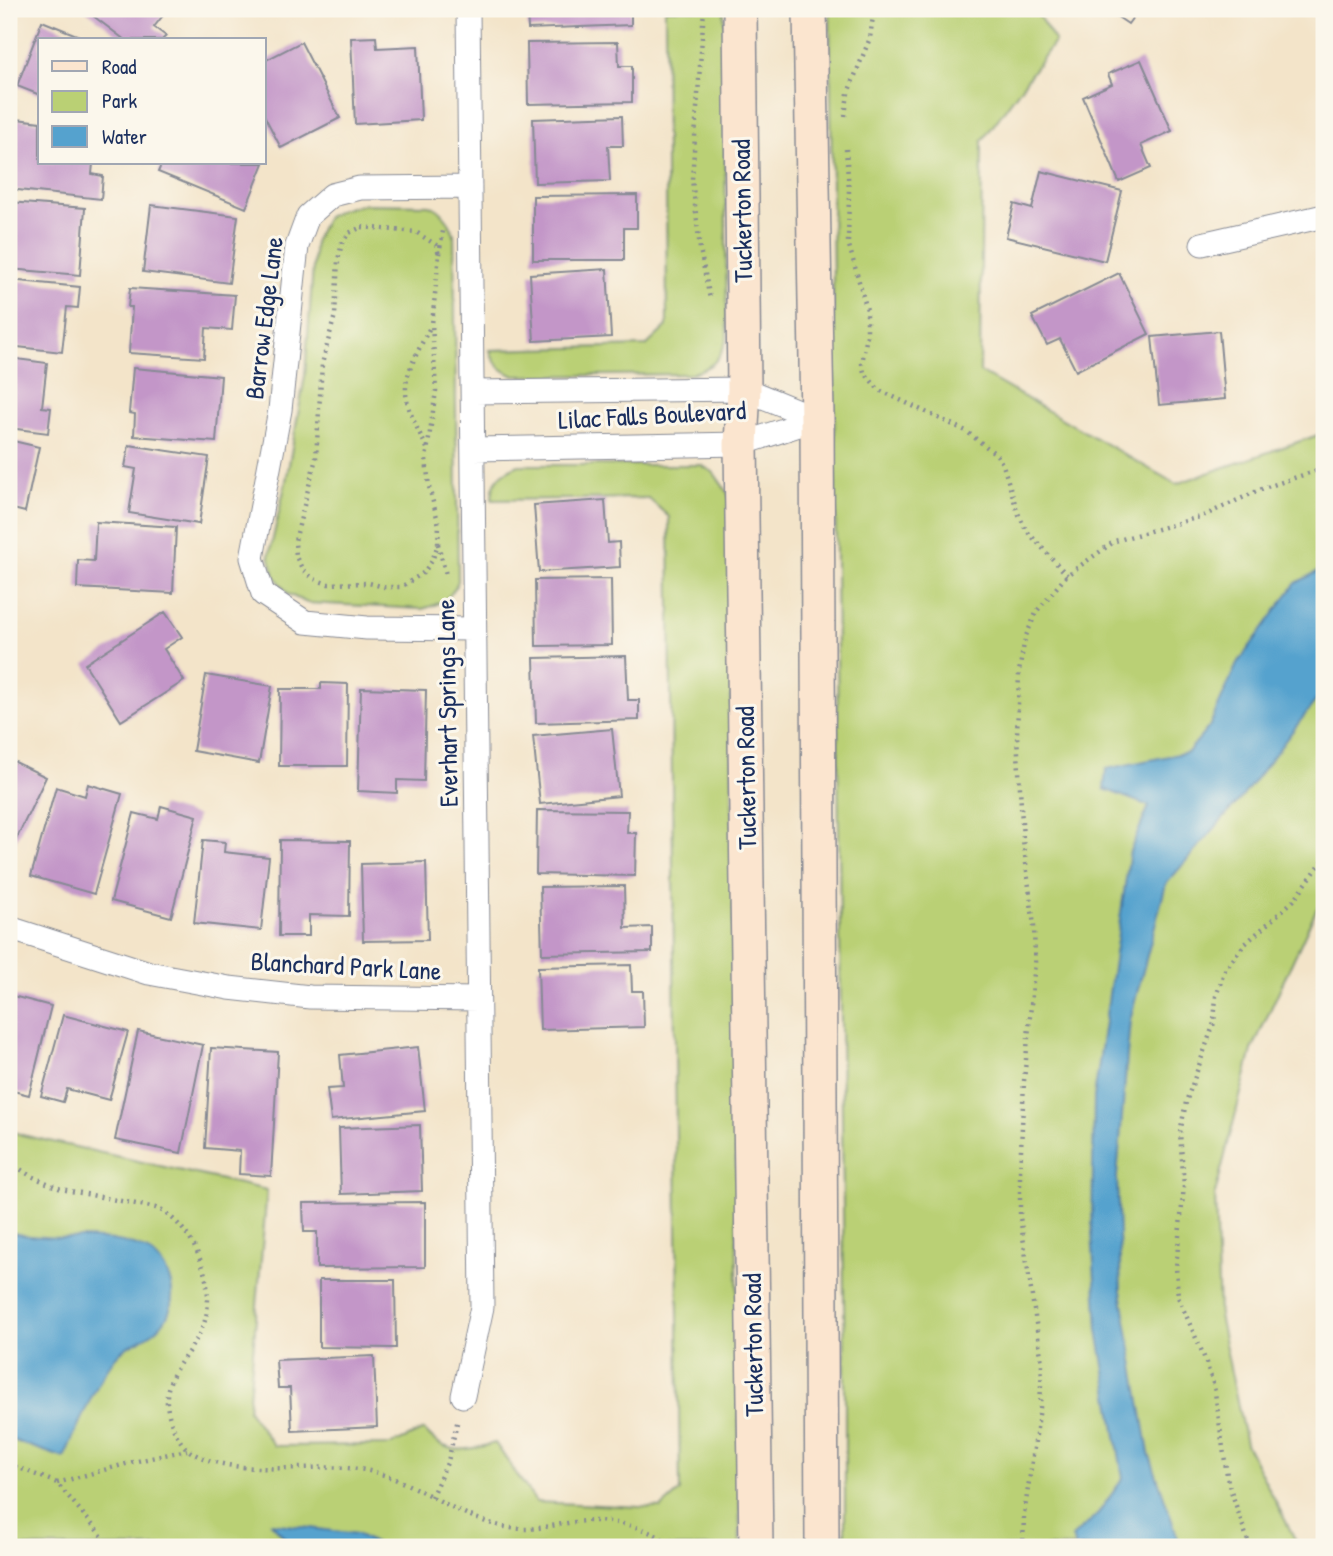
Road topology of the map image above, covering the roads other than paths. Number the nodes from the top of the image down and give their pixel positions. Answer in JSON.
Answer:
{"nodes":[{"id":1,"x":468,"y":9,"type":"edge"},
{"id":2,"x":740,"y":9,"type":"edge"},
{"id":3,"x":810,"y":9,"type":"edge"},
{"id":4,"x":470,"y":187,"type":"junction"},
{"id":5,"x":1324,"y":216,"type":"edge"},
{"id":6,"x":1202,"y":244,"type":"dead end"},
{"id":7,"x":744,"y":389,"type":"junction"},
{"id":8,"x":474,"y":392,"type":"junction"},
{"id":9,"x":817,"y":419,"type":"junction"},
{"id":10,"x":741,"y":444,"type":"junction"},
{"id":11,"x":474,"y":450,"type":"junction"},
{"id":12,"x":474,"y":629,"type":"junction"},
{"id":13,"x":9,"y":928,"type":"edge"},
{"id":14,"x":478,"y":999,"type":"junction"},
{"id":15,"x":463,"y":1396,"type":"road end"},
{"id":16,"x":756,"y":1547,"type":"edge"},
{"id":17,"x":822,"y":1547,"type":"edge"}],
"edges":[{"from":1,"to":4,"type":"street","name":"Everhart Springs Lane"},
{"from":2,"to":7,"type":"main road","name":"Tuckerton Road"},
{"from":3,"to":9,"type":"main road"},
{"from":4,"to":8,"type":"street","name":"Everhart Springs Lane"},
{"from":4,"to":12,"type":"street","name":"Barrow Edge Lane"},
{"from":5,"to":6,"type":"street"},
{"from":7,"to":8,"type":"street","name":"Lilac Falls Boulevard"},
{"from":7,"to":9,"type":"street","name":"Lilac Falls Boulevard"},
{"from":7,"to":10,"type":"main road","name":"Tuckerton Road"},
{"from":8,"to":11,"type":"street","name":"Everhart Springs Lane"},
{"from":9,"to":10,"type":"street","name":"Lilac Falls Boulevard"},
{"from":9,"to":17,"type":"main road"},
{"from":10,"to":11,"type":"street","name":"Lilac Falls Boulevard"},
{"from":10,"to":16,"type":"main road","name":"Tuckerton Road"},
{"from":11,"to":12,"type":"street","name":"Everhart Springs Lane"},
{"from":12,"to":14,"type":"street","name":"Everhart Springs Lane"},
{"from":13,"to":14,"type":"street","name":"Blanchard Park Lane"},
{"from":14,"to":15,"type":"street","name":"Everhart Springs Lane"}]}
